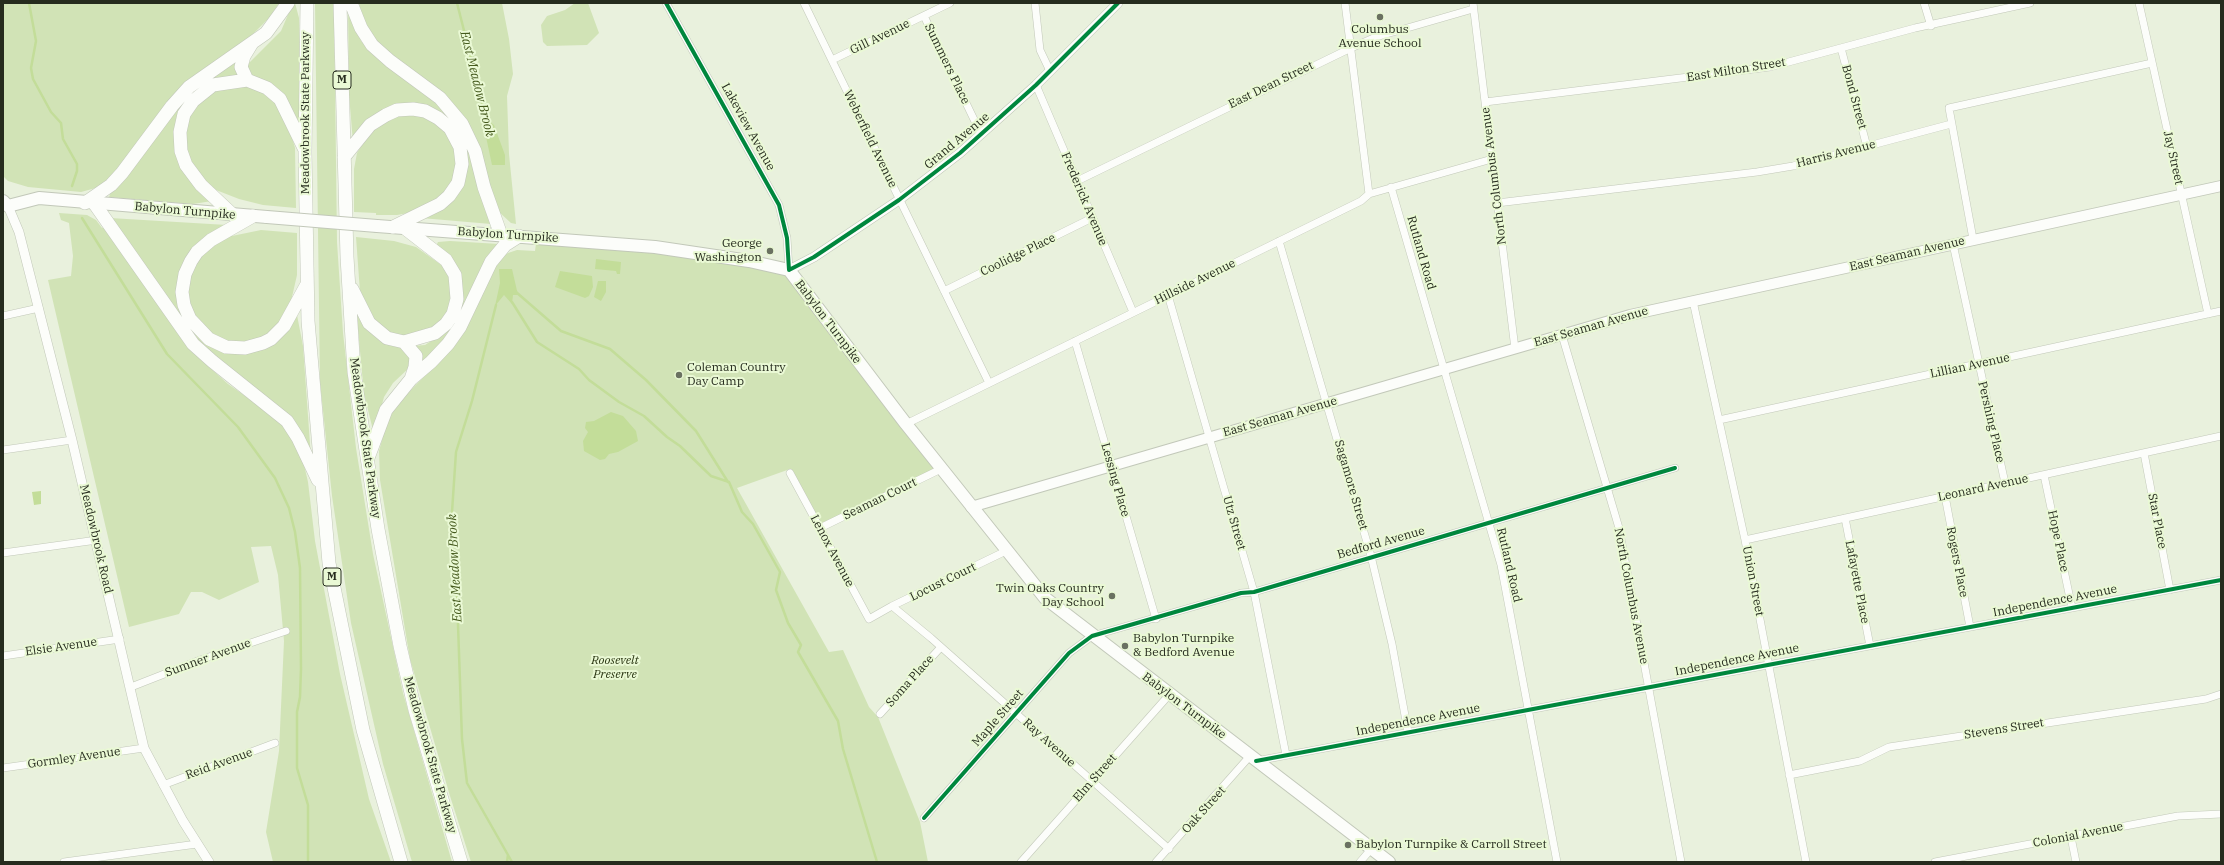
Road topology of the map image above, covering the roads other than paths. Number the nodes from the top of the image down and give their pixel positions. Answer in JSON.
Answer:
{"nodes":[{"id":1,"x":288,"y":3,"type":"edge"},
{"id":2,"x":307,"y":3,"type":"edge"},
{"id":3,"x":340,"y":3,"type":"edge"},
{"id":4,"x":351,"y":3,"type":"edge"},
{"id":5,"x":666,"y":3,"type":"edge"},
{"id":6,"x":804,"y":3,"type":"edge"},
{"id":7,"x":950,"y":3,"type":"edge"},
{"id":8,"x":1035,"y":3,"type":"edge"},
{"id":9,"x":1118,"y":3,"type":"edge"},
{"id":10,"x":1345,"y":3,"type":"edge"},
{"id":11,"x":1924,"y":3,"type":"edge"},
{"id":12,"x":2030,"y":3,"type":"edge"},
{"id":13,"x":2139,"y":3,"type":"edge"},
{"id":14,"x":1473,"y":6,"type":"edge"},
{"id":15,"x":924,"y":16,"type":"junction"},
{"id":16,"x":1931,"y":26,"type":"junction"},
{"id":17,"x":252,"y":43,"type":"junction"},
{"id":18,"x":1351,"y":48,"type":"junction"},
{"id":19,"x":1841,"y":48,"type":"junction"},
{"id":20,"x":832,"y":60,"type":"junction"},
{"id":21,"x":2152,"y":63,"type":"junction"},
{"id":22,"x":1050,"y":71,"type":"junction"},
{"id":23,"x":247,"y":80,"type":"junction"},
{"id":24,"x":1036,"y":86,"type":"junction"},
{"id":25,"x":1485,"y":102,"type":"junction"},
{"id":26,"x":1951,"y":124,"type":"junction"},
{"id":27,"x":981,"y":134,"type":"junction"},
{"id":28,"x":1867,"y":147,"type":"junction"},
{"id":29,"x":306,"y":152,"type":"junction"},
{"id":30,"x":344,"y":157,"type":"junction"},
{"id":31,"x":1492,"y":159,"type":"junction"},
{"id":32,"x":1077,"y":181,"type":"junction"},
{"id":33,"x":1391,"y":186,"type":"junction"},
{"id":34,"x":2221,"y":186,"type":"edge"},
{"id":35,"x":1369,"y":194,"type":"junction"},
{"id":36,"x":2182,"y":194,"type":"junction"},
{"id":37,"x":899,"y":200,"type":"junction"},
{"id":38,"x":90,"y":203,"type":"junction"},
{"id":39,"x":1497,"y":203,"type":"junction"},
{"id":40,"x":5,"y":205,"type":"edge"},
{"id":41,"x":233,"y":215,"type":"junction"},
{"id":42,"x":253,"y":216,"type":"junction"},
{"id":43,"x":1092,"y":218,"type":"junction"},
{"id":44,"x":400,"y":228,"type":"junction"},
{"id":45,"x":501,"y":234,"type":"junction"},
{"id":46,"x":519,"y":236,"type":"junction"},
{"id":47,"x":1973,"y":239,"type":"junction"},
{"id":48,"x":1279,"y":241,"type":"junction"},
{"id":49,"x":1952,"y":244,"type":"junction"},
{"id":50,"x":789,"y":270,"type":"junction"},
{"id":51,"x":349,"y":284,"type":"junction"},
{"id":52,"x":307,"y":285,"type":"junction"},
{"id":53,"x":944,"y":292,"type":"junction"},
{"id":54,"x":1168,"y":295,"type":"junction"},
{"id":55,"x":1693,"y":301,"type":"junction"},
{"id":56,"x":39,"y":308,"type":"junction"},
{"id":57,"x":2221,"y":311,"type":"edge"},
{"id":58,"x":1133,"y":312,"type":"junction"},
{"id":59,"x":2208,"y":314,"type":"junction"},
{"id":60,"x":3,"y":316,"type":"edge"},
{"id":61,"x":1562,"y":335,"type":"junction"},
{"id":62,"x":1075,"y":341,"type":"junction"},
{"id":63,"x":404,"y":342,"type":"junction"},
{"id":64,"x":1515,"y":349,"type":"junction"},
{"id":65,"x":1978,"y":364,"type":"junction"},
{"id":66,"x":1444,"y":369,"type":"junction"},
{"id":67,"x":411,"y":379,"type":"junction"},
{"id":68,"x":989,"y":383,"type":"junction"},
{"id":69,"x":1327,"y":403,"type":"junction"},
{"id":70,"x":1719,"y":420,"type":"junction"},
{"id":71,"x":906,"y":424,"type":"junction"},
{"id":72,"x":2221,"y":436,"type":"edge"},
{"id":73,"x":1209,"y":438,"type":"junction"},
{"id":74,"x":72,"y":440,"type":"junction"},
{"id":75,"x":3,"y":450,"type":"edge"},
{"id":76,"x":2144,"y":453,"type":"junction"},
{"id":77,"x":368,"y":459,"type":"junction"},
{"id":78,"x":1111,"y":466,"type":"junction"},
{"id":79,"x":1675,"y":468,"type":"dead end"},
{"id":80,"x":941,"y":469,"type":"junction"},
{"id":81,"x":790,"y":473,"type":"dead end"},
{"id":82,"x":2044,"y":475,"type":"junction"},
{"id":83,"x":2005,"y":483,"type":"junction"},
{"id":84,"x":321,"y":485,"type":"junction"},
{"id":85,"x":1607,"y":488,"type":"junction"},
{"id":86,"x":1945,"y":496,"type":"junction"},
{"id":87,"x":971,"y":507,"type":"junction"},
{"id":88,"x":1845,"y":518,"type":"junction"},
{"id":89,"x":1489,"y":522,"type":"junction"},
{"id":90,"x":820,"y":528,"type":"junction"},
{"id":91,"x":97,"y":540,"type":"junction"},
{"id":92,"x":1745,"y":540,"type":"junction"},
{"id":93,"x":1006,"y":551,"type":"junction"},
{"id":94,"x":3,"y":553,"type":"edge"},
{"id":95,"x":1371,"y":556,"type":"junction"},
{"id":96,"x":2221,"y":580,"type":"edge"},
{"id":97,"x":2170,"y":590,"type":"junction"},
{"id":98,"x":1254,"y":592,"type":"junction"},
{"id":99,"x":892,"y":606,"type":"junction"},
{"id":100,"x":2072,"y":608,"type":"junction"},
{"id":101,"x":880,"y":614,"type":"joint"},
{"id":102,"x":1156,"y":619,"type":"junction"},
{"id":103,"x":1970,"y":627,"type":"junction"},
{"id":104,"x":286,"y":631,"type":"dead end"},
{"id":105,"x":1092,"y":636,"type":"junction"},
{"id":106,"x":120,"y":639,"type":"junction"},
{"id":107,"x":1870,"y":646,"type":"junction"},
{"id":108,"x":941,"y":648,"type":"junction"},
{"id":109,"x":3,"y":656,"type":"edge"},
{"id":110,"x":1769,"y":665,"type":"junction"},
{"id":111,"x":131,"y":687,"type":"junction"},
{"id":112,"x":1649,"y":687,"type":"junction"},
{"id":113,"x":1169,"y":694,"type":"junction"},
{"id":114,"x":2221,"y":694,"type":"edge"},
{"id":115,"x":1528,"y":710,"type":"junction"},
{"id":116,"x":880,"y":714,"type":"dead end"},
{"id":117,"x":1016,"y":714,"type":"junction"},
{"id":118,"x":1408,"y":732,"type":"junction"},
{"id":119,"x":276,"y":743,"type":"dead end"},
{"id":120,"x":144,"y":748,"type":"junction"},
{"id":121,"x":1286,"y":755,"type":"junction"},
{"id":122,"x":1253,"y":758,"type":"junction"},
{"id":123,"x":3,"y":768,"type":"edge"},
{"id":124,"x":1790,"y":775,"type":"junction"},
{"id":125,"x":1092,"y":782,"type":"junction"},
{"id":126,"x":163,"y":785,"type":"junction"},
{"id":127,"x":2221,"y":814,"type":"edge"},
{"id":128,"x":924,"y":818,"type":"dead end"},
{"id":129,"x":2071,"y":837,"type":"junction"},
{"id":130,"x":197,"y":844,"type":"junction"},
{"id":131,"x":1372,"y":848,"type":"junction"},
{"id":132,"x":1169,"y":849,"type":"junction"},
{"id":133,"x":64,"y":862,"type":"edge"},
{"id":134,"x":209,"y":862,"type":"edge"},
{"id":135,"x":401,"y":862,"type":"edge"},
{"id":136,"x":461,"y":862,"type":"edge"},
{"id":137,"x":1021,"y":862,"type":"edge"},
{"id":138,"x":1156,"y":862,"type":"edge"},
{"id":139,"x":1360,"y":862,"type":"edge"},
{"id":140,"x":1389,"y":862,"type":"edge"},
{"id":141,"x":1556,"y":862,"type":"edge"},
{"id":142,"x":1681,"y":862,"type":"edge"},
{"id":143,"x":1806,"y":862,"type":"edge"},
{"id":144,"x":1935,"y":862,"type":"edge"},
{"id":145,"x":2076,"y":862,"type":"edge"}],
"edges":[{"from":1,"to":17,"type":"highway"},
{"from":2,"to":29,"type":"highway","name":"Meadowbrook State Parkway","number":"M"},
{"from":3,"to":30,"type":"highway","name":"Meadowbrook State Parkway","number":"M"},
{"from":4,"to":45,"type":"highway"},
{"from":5,"to":50,"type":"street","name":"Lakeview Avenue"},
{"from":6,"to":20,"type":"street","name":"Weberfield Avenue"},
{"from":7,"to":15,"type":"street","name":"Gill Avenue"},
{"from":8,"to":22,"type":"street"},
{"from":9,"to":22,"type":"street","name":"Grand Avenue"},
{"from":10,"to":18,"type":"street"},
{"from":11,"to":16,"type":"street"},
{"from":12,"to":16,"type":"street","name":"East Milton Street"},
{"from":13,"to":21,"type":"street","name":"Jay Street"},
{"from":14,"to":18,"type":"street","name":"East Dean Street"},
{"from":14,"to":25,"type":"street","name":"North Columbus Avenue"},
{"from":15,"to":20,"type":"street","name":"Gill Avenue"},
{"from":15,"to":27,"type":"street","name":"Summers Place"},
{"from":16,"to":19,"type":"street","name":"East Milton Street"},
{"from":17,"to":23,"type":"highway"},
{"from":17,"to":38,"type":"highway"},
{"from":18,"to":32,"type":"street","name":"East Dean Street"},
{"from":18,"to":35,"type":"street"},
{"from":19,"to":25,"type":"street","name":"East Milton Street"},
{"from":19,"to":28,"type":"street","name":"Bond Street"},
{"from":20,"to":37,"type":"street","name":"Weberfield Avenue"},
{"from":21,"to":26,"type":"street"},
{"from":21,"to":36,"type":"street","name":"Jay Street"},
{"from":22,"to":24,"type":"street","name":"Grand Avenue"},
{"from":23,"to":29,"type":"highway"},
{"from":23,"to":41,"type":"highway"},
{"from":24,"to":27,"type":"street","name":"Grand Avenue"},
{"from":24,"to":32,"type":"street","name":"Frederick Avenue"},
{"from":25,"to":31,"type":"street","name":"North Columbus Avenue"},
{"from":26,"to":28,"type":"street","name":"Harris Avenue"},
{"from":26,"to":47,"type":"street"},
{"from":27,"to":37,"type":"street","name":"Grand Avenue"},
{"from":28,"to":39,"type":"street","name":"Harris Avenue"},
{"from":29,"to":52,"type":"highway","name":"Meadowbrook State Parkway","number":"M"},
{"from":30,"to":44,"type":"highway"},
{"from":30,"to":51,"type":"highway","name":"Meadowbrook State Parkway","number":"M"},
{"from":31,"to":33,"type":"street","name":"Hillside Avenue"},
{"from":31,"to":39,"type":"street","name":"North Columbus Avenue"},
{"from":32,"to":43,"type":"street","name":"Frederick Avenue"},
{"from":33,"to":35,"type":"street","name":"Hillside Avenue"},
{"from":33,"to":66,"type":"street","name":"Rutland Road"},
{"from":34,"to":36,"type":"main road","name":"East Seaman Avenue"},
{"from":35,"to":48,"type":"street","name":"Hillside Avenue"},
{"from":36,"to":47,"type":"main road","name":"East Seaman Avenue"},
{"from":36,"to":59,"type":"street","name":"Jay Street"},
{"from":37,"to":50,"type":"street","name":"Grand Avenue"},
{"from":37,"to":53,"type":"street","name":"Weberfield Avenue"},
{"from":38,"to":40,"type":"main road","name":"Babylon Turnpike"},
{"from":38,"to":41,"type":"main road","name":"Babylon Turnpike"},
{"from":38,"to":84,"type":"highway"},
{"from":39,"to":64,"type":"street","name":"North Columbus Avenue"},
{"from":40,"to":56,"type":"street","name":"Meadowbrook Road"},
{"from":41,"to":42,"type":"main road","name":"Babylon Turnpike"},
{"from":42,"to":44,"type":"main road","name":"Babylon Turnpike","bridge":true},
{"from":42,"to":52,"type":"highway"},
{"from":43,"to":53,"type":"street","name":"Coolidge Place"},
{"from":43,"to":58,"type":"street","name":"Frederick Avenue"},
{"from":44,"to":45,"type":"main road","name":"Babylon Turnpike"},
{"from":44,"to":63,"type":"highway"},
{"from":45,"to":46,"type":"main road","name":"Babylon Turnpike"},
{"from":46,"to":50,"type":"main road","name":"Babylon Turnpike"},
{"from":46,"to":67,"type":"highway"},
{"from":47,"to":49,"type":"main road","name":"East Seaman Avenue"},
{"from":48,"to":54,"type":"street","name":"Hillside Avenue"},
{"from":48,"to":69,"type":"street","name":"Sagamore Street"},
{"from":49,"to":55,"type":"main road","name":"East Seaman Avenue"},
{"from":49,"to":65,"type":"street","name":"Pershing Place"},
{"from":50,"to":71,"type":"main road","name":"Babylon Turnpike"},
{"from":51,"to":63,"type":"highway"},
{"from":51,"to":77,"type":"highway","name":"Meadowbrook State Parkway","number":"M"},
{"from":52,"to":84,"type":"highway","name":"Meadowbrook State Parkway","number":"M"},
{"from":53,"to":68,"type":"street","name":"Weberfield Avenue"},
{"from":54,"to":58,"type":"street","name":"Hillside Avenue"},
{"from":54,"to":73,"type":"street","name":"Utz Street"},
{"from":55,"to":61,"type":"main road","name":"East Seaman Avenue"},
{"from":55,"to":70,"type":"street","name":"Union Street"},
{"from":56,"to":60,"type":"street"},
{"from":56,"to":74,"type":"street","name":"Meadowbrook Road"},
{"from":57,"to":59,"type":"street","name":"Lillian Avenue"},
{"from":58,"to":62,"type":"street","name":"Hillside Avenue"},
{"from":59,"to":65,"type":"street","name":"Lillian Avenue"},
{"from":61,"to":64,"type":"main road","name":"East Seaman Avenue"},
{"from":61,"to":85,"type":"street","name":"North Columbus Avenue"},
{"from":62,"to":68,"type":"street","name":"Hillside Avenue"},
{"from":62,"to":78,"type":"street","name":"Lessing Place"},
{"from":63,"to":67,"type":"highway"},
{"from":64,"to":66,"type":"main road","name":"East Seaman Avenue"},
{"from":65,"to":70,"type":"street","name":"Lillian Avenue"},
{"from":65,"to":83,"type":"street","name":"Pershing Place"},
{"from":66,"to":69,"type":"main road","name":"East Seaman Avenue"},
{"from":66,"to":89,"type":"street","name":"Rutland Road"},
{"from":67,"to":77,"type":"highway"},
{"from":68,"to":71,"type":"street","name":"Hillside Avenue"},
{"from":69,"to":73,"type":"main road","name":"East Seaman Avenue"},
{"from":69,"to":95,"type":"street","name":"Sagamore Street"},
{"from":70,"to":92,"type":"street","name":"Union Street"},
{"from":71,"to":80,"type":"main road","name":"Babylon Turnpike"},
{"from":72,"to":76,"type":"street","name":"Leonard Avenue"},
{"from":73,"to":78,"type":"main road","name":"East Seaman Avenue"},
{"from":73,"to":98,"type":"street","name":"Utz Street"},
{"from":74,"to":75,"type":"street"},
{"from":74,"to":91,"type":"street","name":"Meadowbrook Road"},
{"from":76,"to":82,"type":"street","name":"Leonard Avenue"},
{"from":76,"to":97,"type":"street","name":"Star Place"},
{"from":77,"to":136,"type":"highway","name":"Meadowbrook State Parkway","number":"M"},
{"from":78,"to":87,"type":"main road","name":"East Seaman Avenue"},
{"from":78,"to":102,"type":"street","name":"Lessing Place"},
{"from":79,"to":85,"type":"street","name":"Bedford Avenue"},
{"from":80,"to":87,"type":"main road","name":"Babylon Turnpike"},
{"from":80,"to":90,"type":"street","name":"Seaman Court"},
{"from":81,"to":90,"type":"street","name":"Lenox Avenue"},
{"from":82,"to":83,"type":"street","name":"Leonard Avenue"},
{"from":82,"to":100,"type":"street","name":"Hope Place"},
{"from":83,"to":86,"type":"street","name":"Leonard Avenue"},
{"from":84,"to":135,"type":"highway","name":"Meadowbrook State Parkway","number":"M"},
{"from":85,"to":89,"type":"street","name":"Bedford Avenue"},
{"from":85,"to":112,"type":"street","name":"North Columbus Avenue"},
{"from":86,"to":88,"type":"street","name":"Leonard Avenue"},
{"from":86,"to":103,"type":"street","name":"Rogers Place"},
{"from":87,"to":93,"type":"main road","name":"Babylon Turnpike"},
{"from":88,"to":92,"type":"street","name":"Leonard Avenue"},
{"from":88,"to":107,"type":"street","name":"Lafayette Place"},
{"from":89,"to":95,"type":"street","name":"Bedford Avenue"},
{"from":89,"to":115,"type":"street","name":"Rutland Road"},
{"from":90,"to":101,"type":"street","name":"Lenox Avenue"},
{"from":91,"to":94,"type":"street"},
{"from":91,"to":106,"type":"street","name":"Meadowbrook Road"},
{"from":92,"to":110,"type":"street","name":"Union Street"},
{"from":93,"to":99,"type":"street","name":"Locust Court"},
{"from":93,"to":105,"type":"main road","name":"Babylon Turnpike"},
{"from":95,"to":98,"type":"street","name":"Bedford Avenue"},
{"from":95,"to":118,"type":"street","name":"Sagamore Street"},
{"from":96,"to":97,"type":"street","name":"Independence Avenue"},
{"from":97,"to":100,"type":"street","name":"Independence Avenue"},
{"from":98,"to":102,"type":"street","name":"Bedford Avenue"},
{"from":98,"to":121,"type":"street","name":"Utz Street"},
{"from":99,"to":101,"type":"street","name":"Locust Court"},
{"from":99,"to":108,"type":"street","name":"Ray Avenue"},
{"from":100,"to":103,"type":"street","name":"Independence Avenue"},
{"from":102,"to":105,"type":"street","name":"Bedford Avenue"},
{"from":103,"to":107,"type":"street","name":"Independence Avenue"},
{"from":104,"to":111,"type":"street","name":"Sumner Avenue"},
{"from":105,"to":113,"type":"main road","name":"Babylon Turnpike"},
{"from":105,"to":117,"type":"street","name":"Maple Street"},
{"from":106,"to":109,"type":"street","name":"Elsie Avenue"},
{"from":106,"to":111,"type":"street","name":"Meadowbrook Road"},
{"from":107,"to":110,"type":"street","name":"Independence Avenue"},
{"from":108,"to":116,"type":"street","name":"Soma Place"},
{"from":108,"to":117,"type":"street","name":"Ray Avenue"},
{"from":110,"to":112,"type":"street","name":"Independence Avenue"},
{"from":110,"to":124,"type":"street","name":"Union Street"},
{"from":111,"to":120,"type":"street","name":"Meadowbrook Road"},
{"from":112,"to":115,"type":"street","name":"Independence Avenue"},
{"from":112,"to":142,"type":"street","name":"North Columbus Avenue"},
{"from":113,"to":122,"type":"main road","name":"Babylon Turnpike"},
{"from":113,"to":125,"type":"street","name":"Elm Street"},
{"from":114,"to":124,"type":"street","name":"Stevens Street"},
{"from":115,"to":118,"type":"street","name":"Independence Avenue"},
{"from":115,"to":141,"type":"street","name":"Rutland Road"},
{"from":117,"to":125,"type":"street","name":"Ray Avenue"},
{"from":117,"to":128,"type":"street","name":"Maple Street"},
{"from":118,"to":121,"type":"street","name":"Independence Avenue"},
{"from":119,"to":126,"type":"street","name":"Reid Avenue"},
{"from":120,"to":123,"type":"street","name":"Gormley Avenue"},
{"from":120,"to":126,"type":"street","name":"Meadowbrook Road"},
{"from":121,"to":122,"type":"street","name":"Independence Avenue"},
{"from":122,"to":131,"type":"main road","name":"Babylon Turnpike"},
{"from":122,"to":132,"type":"street","name":"Oak Street"},
{"from":124,"to":143,"type":"street","name":"Union Street"},
{"from":125,"to":132,"type":"street","name":"Ray Avenue"},
{"from":125,"to":137,"type":"street","name":"Elm Street"},
{"from":126,"to":130,"type":"street","name":"Meadowbrook Road"},
{"from":127,"to":129,"type":"street","name":"Colonial Avenue"},
{"from":129,"to":144,"type":"street","name":"Colonial Avenue"},
{"from":129,"to":145,"type":"street"},
{"from":130,"to":133,"type":"street"},
{"from":130,"to":134,"type":"street","name":"Meadowbrook Road"},
{"from":131,"to":139,"type":"street"},
{"from":131,"to":140,"type":"main road","name":"Babylon Turnpike"},
{"from":132,"to":138,"type":"street","name":"Oak Street"}]}
